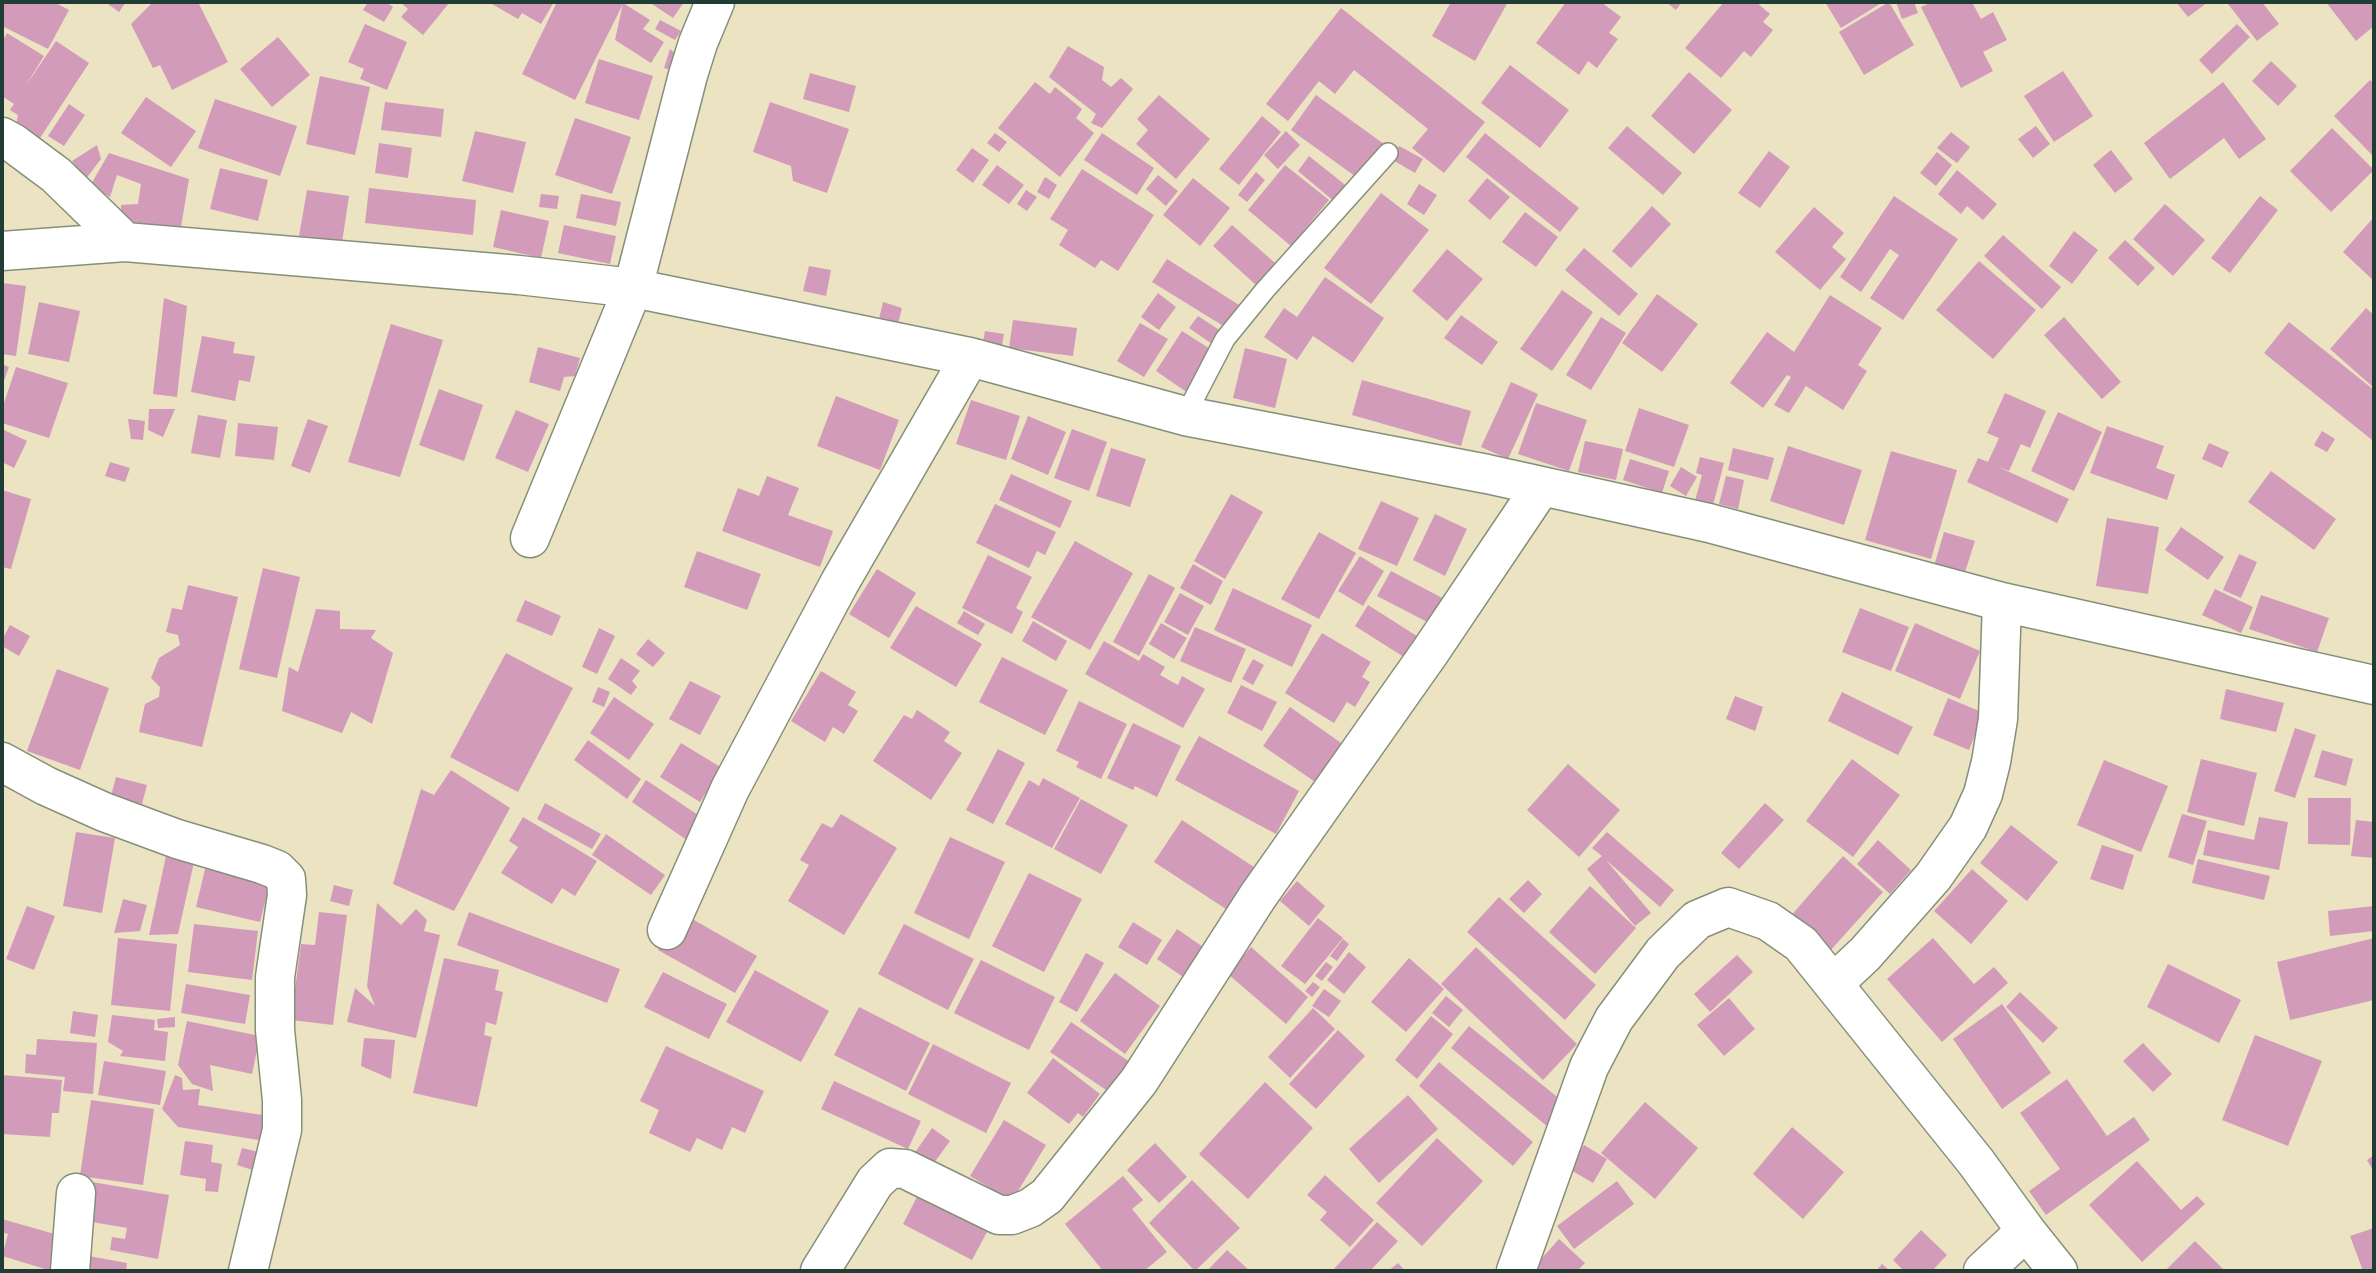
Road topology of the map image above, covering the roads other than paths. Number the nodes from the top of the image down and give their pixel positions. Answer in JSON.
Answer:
{"nodes":[{"id":1,"x":715,"y":2,"type":"edge"},
{"id":2,"x":2,"y":137,"type":"edge"},
{"id":3,"x":1388,"y":153,"type":"dead end"},
{"id":4,"x":125,"y":242,"type":"junction"},
{"id":5,"x":2,"y":251,"type":"edge"},
{"id":6,"x":632,"y":288,"type":"junction"},
{"id":7,"x":970,"y":357,"type":"junction"},
{"id":8,"x":1185,"y":416,"type":"junction"},
{"id":9,"x":1541,"y":487,"type":"junction"},
{"id":10,"x":530,"y":538,"type":"dead end"},
{"id":11,"x":2002,"y":602,"type":"junction"},
{"id":12,"x":2374,"y":685,"type":"edge"},
{"id":13,"x":2,"y":762,"type":"edge"},
{"id":14,"x":667,"y":930,"type":"dead end"},
{"id":15,"x":1835,"y":983,"type":"junction"},
{"id":16,"x":76,"y":1193,"type":"dead end"},
{"id":17,"x":2026,"y":1231,"type":"junction"},
{"id":18,"x":70,"y":1271,"type":"edge"},
{"id":19,"x":248,"y":1271,"type":"edge"},
{"id":20,"x":820,"y":1271,"type":"edge"},
{"id":21,"x":1516,"y":1271,"type":"edge"},
{"id":22,"x":1983,"y":1271,"type":"edge"},
{"id":23,"x":2058,"y":1271,"type":"edge"}],
"edges":[{"from":1,"to":6,"type":"street"},
{"from":2,"to":4,"type":"street"},
{"from":3,"to":8,"type":"lane"},
{"from":4,"to":5,"type":"street"},
{"from":4,"to":6,"type":"street"},
{"from":6,"to":7,"type":"street"},
{"from":6,"to":10,"type":"street"},
{"from":7,"to":8,"type":"street"},
{"from":7,"to":14,"type":"street"},
{"from":8,"to":9,"type":"street"},
{"from":9,"to":11,"type":"street"},
{"from":9,"to":20,"type":"street"},
{"from":11,"to":12,"type":"street"},
{"from":11,"to":15,"type":"street"},
{"from":13,"to":19,"type":"street"},
{"from":15,"to":17,"type":"street"},
{"from":15,"to":21,"type":"street"},
{"from":16,"to":18,"type":"street"},
{"from":17,"to":22,"type":"street"},
{"from":17,"to":23,"type":"street"}]}
